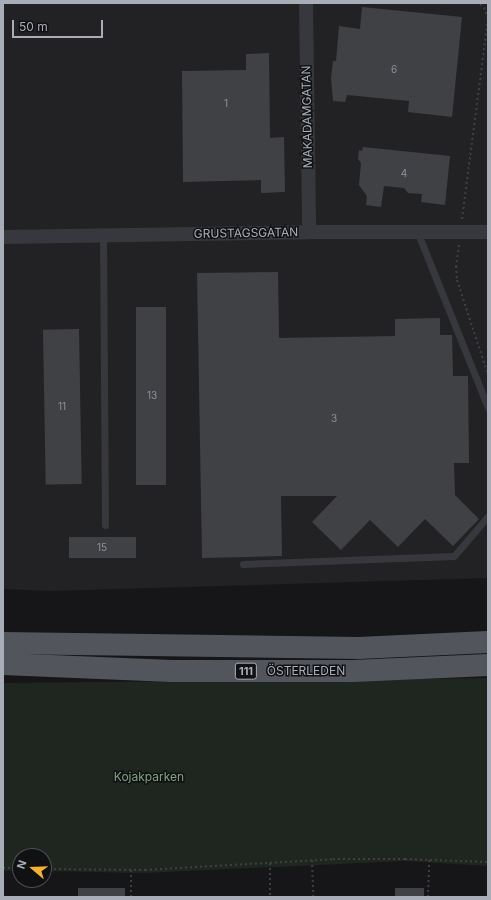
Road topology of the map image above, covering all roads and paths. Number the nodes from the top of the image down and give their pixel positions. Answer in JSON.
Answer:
{"nodes":[{"id":1,"x":306,"y":3,"type":"edge"},
{"id":2,"x":479,"y":3,"type":"edge"},
{"id":3,"x":461,"y":230,"type":"junction"},
{"id":4,"x":417,"y":231,"type":"junction"},
{"id":5,"x":309,"y":232,"type":"junction"},
{"id":6,"x":488,"y":232,"type":"edge"},
{"id":7,"x":103,"y":235,"type":"junction"},
{"id":8,"x":3,"y":237,"type":"edge"},
{"id":9,"x":488,"y":375,"type":"edge"},
{"id":10,"x":488,"y":408,"type":"edge"},
{"id":11,"x":488,"y":516,"type":"edge"},
{"id":12,"x":105,"y":525,"type":"dead end"},
{"id":13,"x":243,"y":564,"type":"dead end"},
{"id":14,"x":488,"y":642,"type":"edge"},
{"id":15,"x":3,"y":644,"type":"edge"},
{"id":16,"x":3,"y":664,"type":"edge"},
{"id":17,"x":488,"y":665,"type":"edge"},
{"id":18,"x":312,"y":860,"type":"junction"},
{"id":19,"x":429,"y":860,"type":"junction"},
{"id":20,"x":488,"y":862,"type":"edge"},
{"id":21,"x":270,"y":863,"type":"junction"},
{"id":22,"x":52,"y":869,"type":"edge"},
{"id":23,"x":131,"y":870,"type":"junction"},
{"id":24,"x":131,"y":897,"type":"edge"},
{"id":25,"x":270,"y":897,"type":"edge"},
{"id":26,"x":312,"y":897,"type":"edge"},
{"id":27,"x":428,"y":897,"type":"edge"}],
"edges":[{"from":1,"to":5,"type":"street","name":"MAKADAMGATAN"},
{"from":2,"to":3,"type":"path"},
{"from":3,"to":4,"type":"street","name":"GRUSTAGSGATAN"},
{"from":3,"to":6,"type":"street","name":"GRUSTAGSGATAN"},
{"from":3,"to":9,"type":"path"},
{"from":4,"to":5,"type":"street","name":"GRUSTAGSGATAN"},
{"from":4,"to":10,"type":"lane"},
{"from":5,"to":7,"type":"street","name":"GRUSTAGSGATAN"},
{"from":7,"to":8,"type":"street","name":"GRUSTAGSGATAN"},
{"from":7,"to":12,"type":"lane"},
{"from":11,"to":13,"type":"lane"},
{"from":14,"to":15,"type":"main road","name":"ÖSTERLEDEN","number":"111"},
{"from":16,"to":17,"type":"main road","name":"ÖSTERLEDEN","number":"111"},
{"from":18,"to":19,"type":"path"},
{"from":18,"to":21,"type":"path"},
{"from":18,"to":26,"type":"path"},
{"from":19,"to":20,"type":"path"},
{"from":19,"to":27,"type":"path"},
{"from":21,"to":23,"type":"path"},
{"from":21,"to":25,"type":"path"},
{"from":22,"to":23,"type":"path"},
{"from":23,"to":24,"type":"path"}]}
